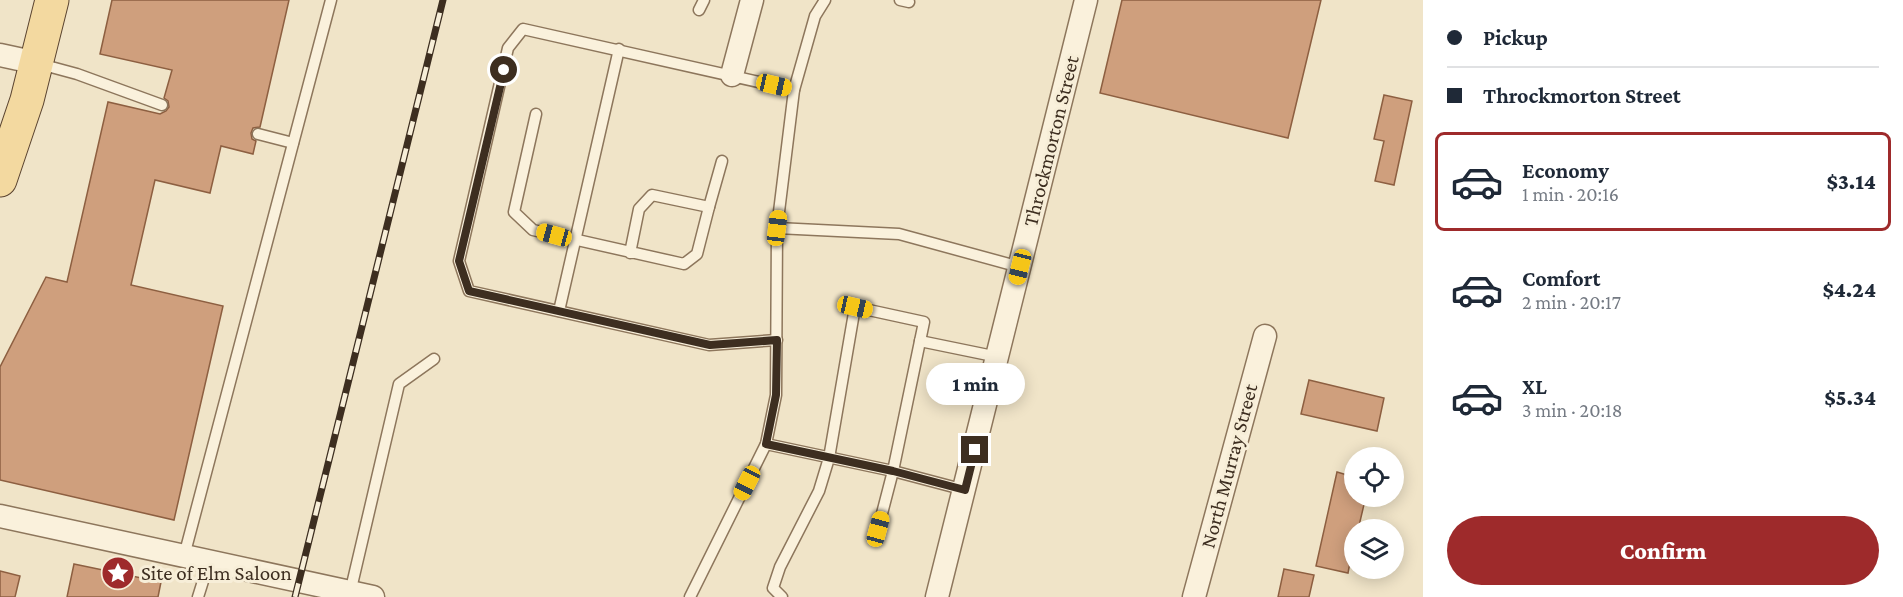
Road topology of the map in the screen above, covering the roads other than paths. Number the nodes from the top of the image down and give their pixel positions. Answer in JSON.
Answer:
{"nodes":[{"id":1,"x":52,"y":0,"type":"edge"},
{"id":2,"x":331,"y":0,"type":"edge"},
{"id":3,"x":752,"y":0,"type":"edge"},
{"id":4,"x":825,"y":0,"type":"edge"},
{"id":5,"x":1086,"y":0,"type":"edge"},
{"id":6,"x":618,"y":49,"type":"junction"},
{"id":7,"x":0,"y":55,"type":"edge"},
{"id":8,"x":37,"y":63,"type":"junction"},
{"id":9,"x":732,"y":75,"type":"junction"},
{"id":10,"x":794,"y":90,"type":"junction"},
{"id":11,"x":162,"y":105,"type":"dead end"},
{"id":12,"x":536,"y":114,"type":"dead end"},
{"id":13,"x":258,"y":134,"type":"dead end"},
{"id":14,"x":293,"y":143,"type":"junction"},
{"id":15,"x":722,"y":161,"type":"dead end"},
{"id":16,"x":0,"y":180,"type":"edge"},
{"id":17,"x":709,"y":207,"type":"junction"},
{"id":18,"x":777,"y":228,"type":"junction"},
{"id":19,"x":575,"y":241,"type":"junction"},
{"id":20,"x":630,"y":253,"type":"junction"},
{"id":21,"x":1020,"y":267,"type":"junction"},
{"id":22,"x":559,"y":311,"type":"junction"},
{"id":23,"x":1265,"y":336,"type":"dead end"},
{"id":24,"x":777,"y":340,"type":"junction"},
{"id":25,"x":920,"y":341,"type":"junction"},
{"id":26,"x":998,"y":357,"type":"junction"},
{"id":27,"x":434,"y":359,"type":"dead end"},
{"id":28,"x":766,"y":444,"type":"junction"},
{"id":29,"x":829,"y":458,"type":"junction"},
{"id":30,"x":893,"y":471,"type":"junction"},
{"id":31,"x":965,"y":490,"type":"junction"},
{"id":32,"x":0,"y":516,"type":"edge"},
{"id":33,"x":878,"y":529,"type":"dead end"},
{"id":34,"x":184,"y":556,"type":"junction"},
{"id":35,"x":209,"y":562,"type":"junction"},
{"id":36,"x":350,"y":592,"type":"junction"},
{"id":37,"x":198,"y":597,"type":"edge"},
{"id":38,"x":373,"y":597,"type":"edge"},
{"id":39,"x":690,"y":597,"type":"edge"},
{"id":40,"x":782,"y":597,"type":"edge"},
{"id":41,"x":937,"y":597,"type":"edge"},
{"id":42,"x":1194,"y":597,"type":"edge"}],
"edges":[{"from":1,"to":8,"type":"main road"},
{"from":2,"to":14,"type":"lane"},
{"from":3,"to":9,"type":"street"},
{"from":4,"to":10,"type":"lane"},
{"from":5,"to":21,"type":"street","name":"Throckmorton Street"},
{"from":6,"to":9,"type":"lane"},
{"from":6,"to":19,"type":"lane"},
{"from":6,"to":22,"type":"lane"},
{"from":7,"to":8,"type":"street"},
{"from":8,"to":11,"type":"lane"},
{"from":8,"to":16,"type":"main road"},
{"from":9,"to":10,"type":"lane"},
{"from":10,"to":18,"type":"lane"},
{"from":12,"to":19,"type":"lane"},
{"from":13,"to":14,"type":"lane"},
{"from":14,"to":34,"type":"lane"},
{"from":15,"to":17,"type":"lane"},
{"from":17,"to":20,"type":"lane"},
{"from":17,"to":20,"type":"lane"},
{"from":18,"to":21,"type":"lane"},
{"from":18,"to":24,"type":"lane"},
{"from":19,"to":20,"type":"lane"},
{"from":19,"to":22,"type":"lane"},
{"from":21,"to":26,"type":"street","name":"Throckmorton Street"},
{"from":22,"to":24,"type":"lane"},
{"from":23,"to":42,"type":"street","name":"North Murray Street"},
{"from":24,"to":28,"type":"lane"},
{"from":25,"to":26,"type":"lane"},
{"from":25,"to":29,"type":"lane"},
{"from":25,"to":30,"type":"lane"},
{"from":26,"to":31,"type":"street","name":"Throckmorton Street"},
{"from":27,"to":36,"type":"lane"},
{"from":28,"to":29,"type":"lane"},
{"from":28,"to":39,"type":"lane"},
{"from":29,"to":30,"type":"lane"},
{"from":29,"to":40,"type":"lane"},
{"from":30,"to":31,"type":"lane"},
{"from":30,"to":33,"type":"lane"},
{"from":31,"to":41,"type":"street","name":"Throckmorton Street"},
{"from":32,"to":34,"type":"street"},
{"from":34,"to":35,"type":"street"},
{"from":35,"to":36,"type":"street"},
{"from":35,"to":37,"type":"lane"},
{"from":36,"to":38,"type":"street"}]}
